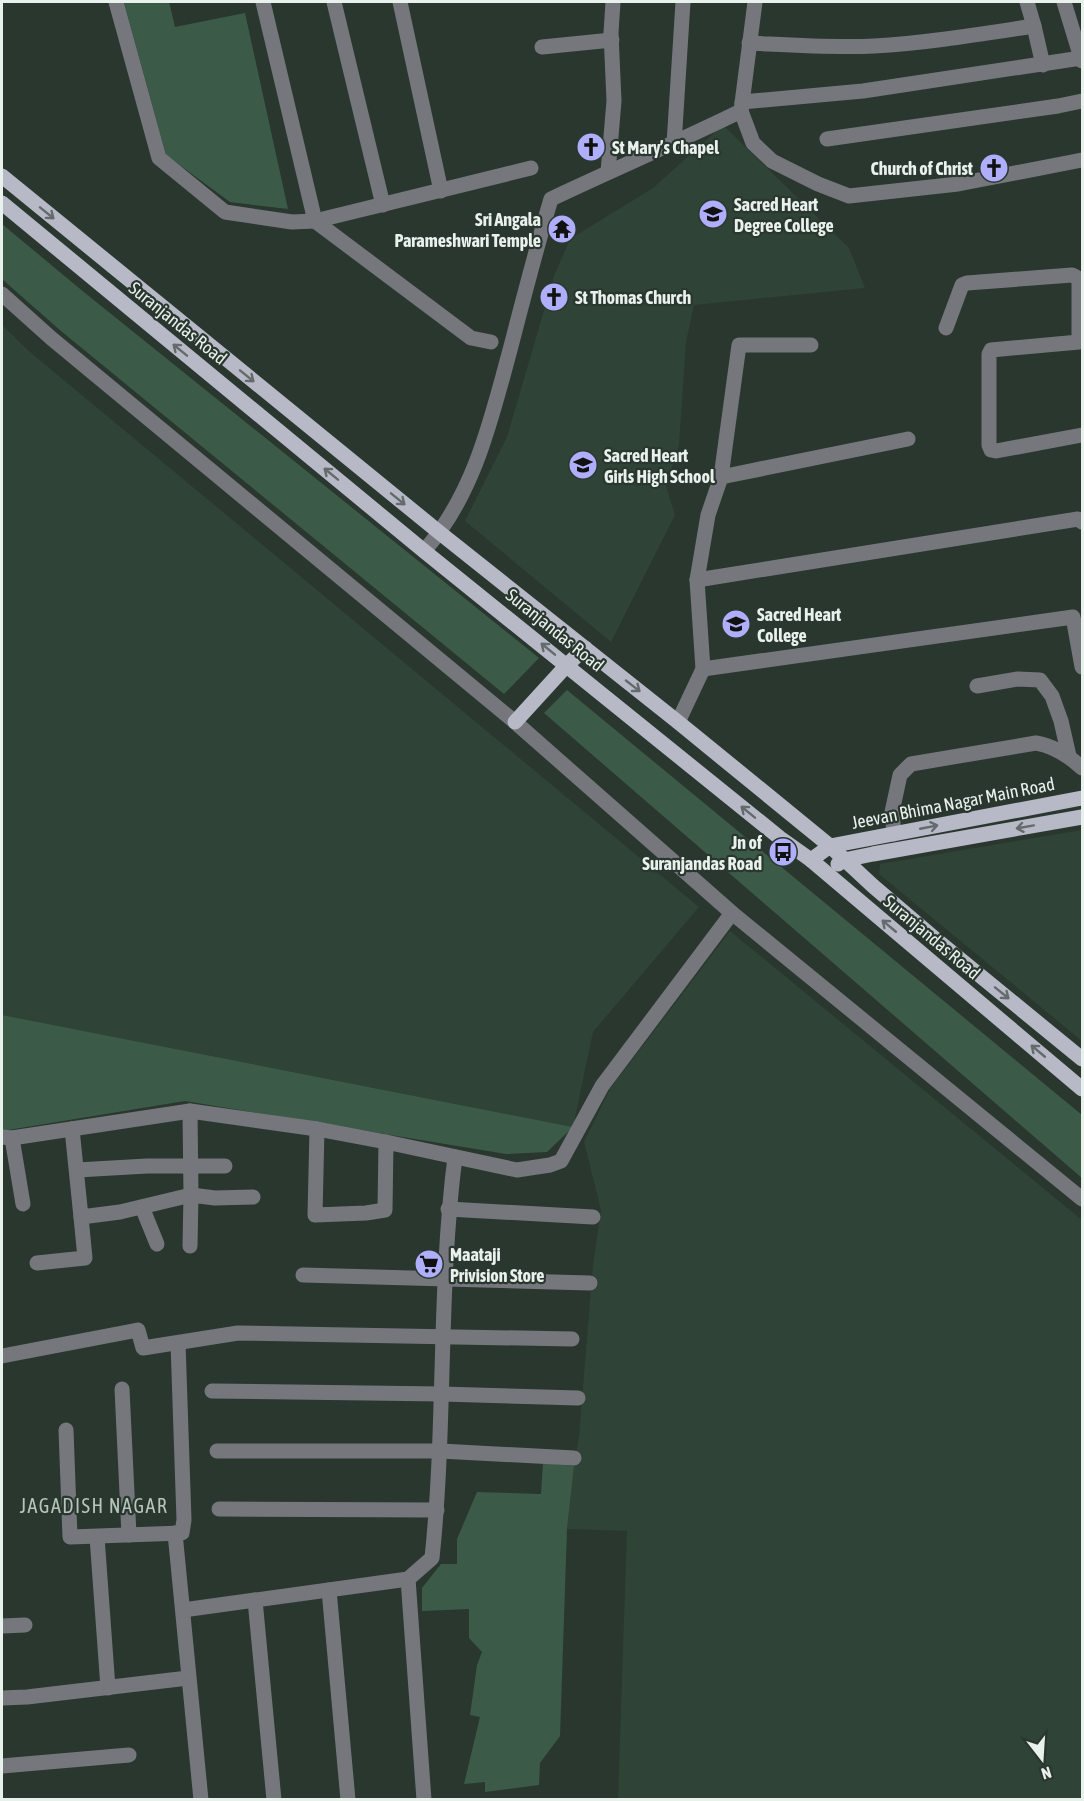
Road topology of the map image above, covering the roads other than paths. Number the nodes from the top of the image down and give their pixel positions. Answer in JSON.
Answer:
{"nodes":[{"id":1,"x":116,"y":2,"type":"edge"},
{"id":2,"x":263,"y":2,"type":"edge"},
{"id":3,"x":334,"y":2,"type":"edge"},
{"id":4,"x":400,"y":2,"type":"edge"},
{"id":5,"x":613,"y":2,"type":"edge"},
{"id":6,"x":683,"y":2,"type":"edge"},
{"id":7,"x":755,"y":2,"type":"edge"},
{"id":8,"x":1027,"y":2,"type":"edge"},
{"id":9,"x":1064,"y":2,"type":"edge"},
{"id":10,"x":1034,"y":26,"type":"junction"},
{"id":11,"x":612,"y":40,"type":"junction"},
{"id":12,"x":749,"y":43,"type":"junction"},
{"id":13,"x":542,"y":47,"type":"dead end"},
{"id":14,"x":1082,"y":60,"type":"edge"},
{"id":15,"x":1043,"y":65,"type":"junction"},
{"id":16,"x":1083,"y":101,"type":"edge"},
{"id":17,"x":742,"y":107,"type":"junction"},
{"id":18,"x":827,"y":139,"type":"dead end"},
{"id":19,"x":674,"y":144,"type":"junction"},
{"id":20,"x":1083,"y":160,"type":"edge"},
{"id":21,"x":531,"y":168,"type":"dead end"},
{"id":22,"x":608,"y":172,"type":"junction"},
{"id":23,"x":2,"y":176,"type":"edge"},
{"id":24,"x":441,"y":191,"type":"junction"},
{"id":25,"x":2,"y":203,"type":"edge"},
{"id":26,"x":383,"y":205,"type":"junction"},
{"id":27,"x":315,"y":221,"type":"junction"},
{"id":28,"x":2,"y":294,"type":"edge"},
{"id":29,"x":1081,"y":305,"type":"edge"},
{"id":30,"x":946,"y":328,"type":"dead end"},
{"id":31,"x":491,"y":342,"type":"dead end"},
{"id":32,"x":811,"y":345,"type":"dead end"},
{"id":33,"x":1083,"y":435,"type":"edge"},
{"id":34,"x":908,"y":439,"type":"dead end"},
{"id":35,"x":722,"y":477,"type":"junction"},
{"id":36,"x":1080,"y":520,"type":"edge"},
{"id":37,"x":440,"y":533,"type":"junction"},
{"id":38,"x":424,"y":551,"type":"junction"},
{"id":39,"x":697,"y":580,"type":"junction"},
{"id":40,"x":585,"y":648,"type":"junction"},
{"id":41,"x":567,"y":665,"type":"junction"},
{"id":42,"x":1083,"y":667,"type":"edge"},
{"id":43,"x":703,"y":669,"type":"junction"},
{"id":44,"x":977,"y":686,"type":"dead end"},
{"id":45,"x":514,"y":722,"type":"junction"},
{"id":46,"x":678,"y":722,"type":"junction"},
{"id":47,"x":1069,"y":756,"type":"junction"},
{"id":48,"x":1083,"y":768,"type":"edge"},
{"id":49,"x":1083,"y":798,"type":"edge"},
{"id":50,"x":1083,"y":817,"type":"edge"},
{"id":51,"x":894,"y":834,"type":"junction"},
{"id":52,"x":830,"y":846,"type":"junction"},
{"id":53,"x":811,"y":860,"type":"junction"},
{"id":54,"x":844,"y":860,"type":"junction"},
{"id":55,"x":825,"y":872,"type":"junction"},
{"id":56,"x":732,"y":913,"type":"junction"},
{"id":57,"x":1083,"y":1059,"type":"edge"},
{"id":58,"x":1083,"y":1089,"type":"edge"},
{"id":59,"x":190,"y":1111,"type":"junction"},
{"id":60,"x":72,"y":1129,"type":"junction"},
{"id":61,"x":317,"y":1129,"type":"junction"},
{"id":62,"x":7,"y":1137,"type":"edge"},
{"id":63,"x":386,"y":1142,"type":"junction"},
{"id":64,"x":455,"y":1157,"type":"junction"},
{"id":65,"x":191,"y":1166,"type":"junction"},
{"id":66,"x":225,"y":1166,"type":"dead end"},
{"id":67,"x":77,"y":1170,"type":"junction"},
{"id":68,"x":191,"y":1195,"type":"junction"},
{"id":69,"x":253,"y":1197,"type":"dead end"},
{"id":70,"x":1083,"y":1199,"type":"edge"},
{"id":71,"x":23,"y":1204,"type":"dead end"},
{"id":72,"x":142,"y":1207,"type":"junction"},
{"id":73,"x":448,"y":1209,"type":"junction"},
{"id":74,"x":81,"y":1217,"type":"junction"},
{"id":75,"x":593,"y":1217,"type":"dead end"},
{"id":76,"x":157,"y":1244,"type":"dead end"},
{"id":77,"x":190,"y":1246,"type":"dead end"},
{"id":78,"x":37,"y":1263,"type":"dead end"},
{"id":79,"x":303,"y":1275,"type":"dead end"},
{"id":80,"x":445,"y":1278,"type":"junction"},
{"id":81,"x":590,"y":1283,"type":"dead end"},
{"id":82,"x":443,"y":1338,"type":"junction"},
{"id":83,"x":572,"y":1339,"type":"dead end"},
{"id":84,"x":178,"y":1343,"type":"junction"},
{"id":85,"x":2,"y":1356,"type":"edge"},
{"id":86,"x":122,"y":1389,"type":"dead end"},
{"id":87,"x":212,"y":1391,"type":"dead end"},
{"id":88,"x":442,"y":1394,"type":"junction"},
{"id":89,"x":578,"y":1398,"type":"dead end"},
{"id":90,"x":66,"y":1430,"type":"dead end"},
{"id":91,"x":217,"y":1451,"type":"dead end"},
{"id":92,"x":440,"y":1451,"type":"junction"},
{"id":93,"x":574,"y":1458,"type":"dead end"},
{"id":94,"x":219,"y":1509,"type":"dead end"},
{"id":95,"x":437,"y":1510,"type":"junction"},
{"id":96,"x":178,"y":1533,"type":"junction"},
{"id":97,"x":129,"y":1535,"type":"junction"},
{"id":98,"x":97,"y":1537,"type":"junction"},
{"id":99,"x":408,"y":1579,"type":"junction"},
{"id":100,"x":329,"y":1590,"type":"junction"},
{"id":101,"x":255,"y":1600,"type":"junction"},
{"id":102,"x":183,"y":1610,"type":"junction"},
{"id":103,"x":25,"y":1624,"type":"dead end"},
{"id":104,"x":2,"y":1626,"type":"edge"},
{"id":105,"x":188,"y":1678,"type":"junction"},
{"id":106,"x":108,"y":1688,"type":"junction"},
{"id":107,"x":2,"y":1698,"type":"edge"},
{"id":108,"x":129,"y":1755,"type":"dead end"},
{"id":109,"x":2,"y":1766,"type":"edge"},
{"id":110,"x":201,"y":1800,"type":"edge"},
{"id":111,"x":274,"y":1800,"type":"edge"},
{"id":112,"x":348,"y":1800,"type":"edge"},
{"id":113,"x":424,"y":1800,"type":"edge"}],
"edges":[{"from":1,"to":27,"type":"street"},
{"from":2,"to":27,"type":"street"},
{"from":3,"to":26,"type":"street"},
{"from":4,"to":24,"type":"street"},
{"from":5,"to":11,"type":"street"},
{"from":6,"to":19,"type":"street"},
{"from":7,"to":12,"type":"street"},
{"from":8,"to":10,"type":"street"},
{"from":9,"to":14,"type":"street"},
{"from":10,"to":12,"type":"street"},
{"from":10,"to":15,"type":"street"},
{"from":11,"to":13,"type":"street"},
{"from":11,"to":22,"type":"street"},
{"from":12,"to":17,"type":"street"},
{"from":14,"to":15,"type":"street"},
{"from":15,"to":17,"type":"street"},
{"from":16,"to":18,"type":"street"},
{"from":17,"to":19,"type":"street"},
{"from":17,"to":20,"type":"street"},
{"from":19,"to":22,"type":"street"},
{"from":21,"to":24,"type":"street"},
{"from":22,"to":37,"type":"street"},
{"from":23,"to":37,"type":"main road","name":"Suranjandas Road","one_way":true},
{"from":24,"to":26,"type":"street"},
{"from":38,"to":25,"type":"main road","name":"Suranjandas Road","one_way":true},
{"from":26,"to":27,"type":"street"},
{"from":27,"to":31,"type":"street"},
{"from":28,"to":45,"type":"street"},
{"from":29,"to":30,"type":"street"},
{"from":29,"to":33,"type":"street"},
{"from":32,"to":35,"type":"street"},
{"from":34,"to":35,"type":"street"},
{"from":35,"to":39,"type":"street"},
{"from":36,"to":39,"type":"street"},
{"from":37,"to":38,"type":"street"},
{"from":37,"to":40,"type":"main road","name":"Suranjandas Road"},
{"from":41,"to":38,"type":"main road","name":"Suranjandas Road","one_way":true},
{"from":39,"to":43,"type":"street"},
{"from":40,"to":41,"type":"main road"},
{"from":40,"to":46,"type":"main road","name":"Suranjandas Road","one_way":true},
{"from":41,"to":45,"type":"main road"},
{"from":53,"to":41,"type":"main road","name":"Suranjandas Road","one_way":true},
{"from":42,"to":43,"type":"street"},
{"from":43,"to":46,"type":"street"},
{"from":44,"to":47,"type":"street"},
{"from":45,"to":56,"type":"street"},
{"from":46,"to":52,"type":"main road","name":"Suranjandas Road"},
{"from":47,"to":48,"type":"street"},
{"from":47,"to":51,"type":"street"},
{"from":51,"to":49,"type":"main road","name":"Jeevan Bhima Nagar Main Road","one_way":true},
{"from":50,"to":54,"type":"main road","name":"Jeevan Bhima Nagar Main Road","one_way":true},
{"from":51,"to":52,"type":"main road","name":"Jeevan Bhima Nagar Main Road"},
{"from":52,"to":53,"type":"main road"},
{"from":52,"to":54,"type":"main road","name":"Suranjandas Road"},
{"from":53,"to":55,"type":"main road","name":"Suranjandas Road"},
{"from":54,"to":55,"type":"main road"},
{"from":54,"to":57,"type":"main road","name":"Suranjandas Road","one_way":true},
{"from":58,"to":55,"type":"main road","name":"Suranjandas Road","one_way":true},
{"from":56,"to":64,"type":"street"},
{"from":56,"to":70,"type":"street"},
{"from":59,"to":60,"type":"street"},
{"from":59,"to":61,"type":"street"},
{"from":59,"to":65,"type":"street"},
{"from":60,"to":62,"type":"street"},
{"from":60,"to":67,"type":"street"},
{"from":61,"to":63,"type":"street"},
{"from":61,"to":63,"type":"street"},
{"from":62,"to":71,"type":"street"},
{"from":63,"to":64,"type":"street"},
{"from":64,"to":73,"type":"street"},
{"from":65,"to":66,"type":"street"},
{"from":65,"to":67,"type":"street"},
{"from":65,"to":68,"type":"street"},
{"from":67,"to":74,"type":"street"},
{"from":68,"to":69,"type":"street"},
{"from":68,"to":72,"type":"street"},
{"from":68,"to":77,"type":"street"},
{"from":72,"to":74,"type":"street"},
{"from":72,"to":76,"type":"street"},
{"from":73,"to":75,"type":"street"},
{"from":73,"to":80,"type":"street"},
{"from":74,"to":78,"type":"street"},
{"from":79,"to":80,"type":"street"},
{"from":80,"to":81,"type":"street"},
{"from":80,"to":82,"type":"street"},
{"from":82,"to":83,"type":"street"},
{"from":82,"to":84,"type":"street"},
{"from":82,"to":88,"type":"street"},
{"from":84,"to":85,"type":"street"},
{"from":84,"to":96,"type":"street"},
{"from":86,"to":97,"type":"street"},
{"from":87,"to":88,"type":"street"},
{"from":88,"to":89,"type":"street"},
{"from":88,"to":92,"type":"street"},
{"from":90,"to":98,"type":"street"},
{"from":91,"to":92,"type":"street"},
{"from":92,"to":93,"type":"street"},
{"from":92,"to":95,"type":"street"},
{"from":94,"to":95,"type":"street"},
{"from":95,"to":99,"type":"street"},
{"from":96,"to":97,"type":"street"},
{"from":96,"to":102,"type":"street"},
{"from":97,"to":98,"type":"street"},
{"from":98,"to":106,"type":"street"},
{"from":99,"to":100,"type":"street"},
{"from":99,"to":113,"type":"street"},
{"from":100,"to":101,"type":"street"},
{"from":100,"to":112,"type":"street"},
{"from":101,"to":102,"type":"street"},
{"from":101,"to":111,"type":"street"},
{"from":102,"to":105,"type":"street"},
{"from":103,"to":104,"type":"street"},
{"from":105,"to":106,"type":"street"},
{"from":105,"to":110,"type":"street"},
{"from":106,"to":107,"type":"street"},
{"from":108,"to":109,"type":"street"}]}
